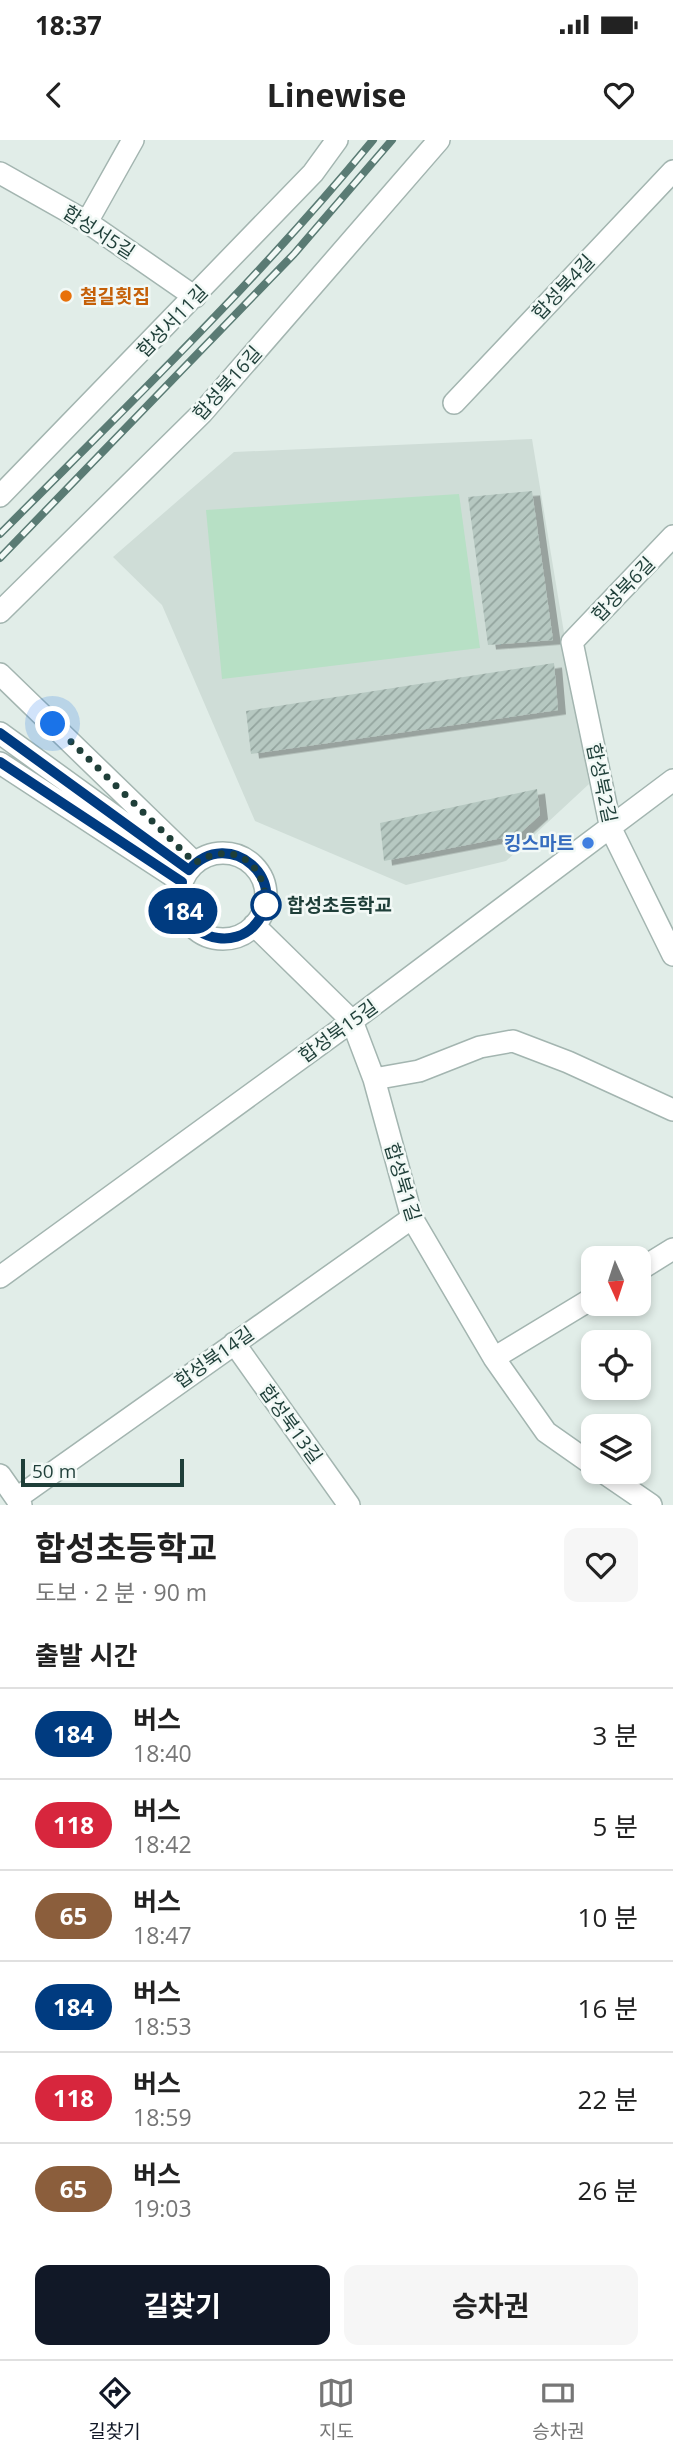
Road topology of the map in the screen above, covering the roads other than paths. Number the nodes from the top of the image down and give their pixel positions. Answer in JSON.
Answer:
{"nodes":[{"id":1,"x":133,"y":140,"type":"edge"},
{"id":2,"x":337,"y":140,"type":"edge"},
{"id":3,"x":439,"y":140,"type":"edge"},
{"id":4,"x":673,"y":171,"type":"edge"},
{"id":5,"x":0,"y":173,"type":"edge"},
{"id":6,"x":87,"y":222,"type":"junction"},
{"id":7,"x":195,"y":297,"type":"junction"},
{"id":8,"x":454,"y":403,"type":"dead end"},
{"id":9,"x":5,"y":484,"type":"edge"},
{"id":10,"x":673,"y":536,"type":"edge"},
{"id":11,"x":0,"y":612,"type":"edge"},
{"id":12,"x":572,"y":642,"type":"joint"},
{"id":13,"x":0,"y":674,"type":"edge"},
{"id":14,"x":0,"y":733,"type":"edge"},
{"id":15,"x":0,"y":762,"type":"edge"},
{"id":16,"x":673,"y":780,"type":"edge"},
{"id":17,"x":611,"y":829,"type":"junction"},
{"id":18,"x":189,"y":871,"type":"junction"},
{"id":19,"x":254,"y":925,"type":"junction"},
{"id":20,"x":673,"y":955,"type":"edge"},
{"id":21,"x":352,"y":1021,"type":"junction"},
{"id":22,"x":374,"y":1079,"type":"junction"},
{"id":23,"x":673,"y":1110,"type":"edge"},
{"id":24,"x":412,"y":1218,"type":"junction"},
{"id":25,"x":673,"y":1249,"type":"edge"},
{"id":26,"x":651,"y":1263,"type":"edge"},
{"id":27,"x":0,"y":1277,"type":"edge"},
{"id":28,"x":581,"y":1305,"type":"edge"},
{"id":29,"x":234,"y":1343,"type":"junction"},
{"id":30,"x":494,"y":1358,"type":"junction"},
{"id":31,"x":581,"y":1457,"type":"edge"},
{"id":32,"x":0,"y":1475,"type":"edge"},
{"id":33,"x":620,"y":1484,"type":"edge"},
{"id":34,"x":19,"y":1502,"type":"edge"},
{"id":35,"x":349,"y":1505,"type":"edge"},
{"id":36,"x":651,"y":1505,"type":"edge"}],
"edges":[{"from":1,"to":6,"type":"street"},
{"from":2,"to":7,"type":"street","name":"합성서11길"},
{"from":3,"to":11,"type":"street","name":"합성북16길"},
{"from":4,"to":8,"type":"street","name":"합성북4길"},
{"from":5,"to":6,"type":"street","name":"합성서5길"},
{"from":6,"to":7,"type":"street","name":"합성서5길"},
{"from":7,"to":9,"type":"street","name":"합성서11길"},
{"from":10,"to":12,"type":"street","name":"합성북6길"},
{"from":12,"to":17,"type":"street","name":"합성북2길"},
{"from":13,"to":18,"type":"street"},
{"from":14,"to":18,"type":"street"},
{"from":15,"to":18,"type":"street"},
{"from":16,"to":17,"type":"street","name":"합성북15길"},
{"from":17,"to":20,"type":"street","name":"합성북2길"},
{"from":17,"to":21,"type":"street","name":"합성북15길"},
{"from":18,"to":19,"type":"street"},
{"from":18,"to":19,"type":"street"},
{"from":19,"to":21,"type":"street","name":"합성북1길"},
{"from":21,"to":22,"type":"street","name":"합성북1길"},
{"from":21,"to":27,"type":"street","name":"합성북15길"},
{"from":22,"to":23,"type":"street"},
{"from":22,"to":24,"type":"street","name":"합성북1길"},
{"from":24,"to":29,"type":"street","name":"합성북14길"},
{"from":24,"to":30,"type":"street","name":"합성북1길"},
{"from":25,"to":26,"type":"street"},
{"from":28,"to":30,"type":"street"},
{"from":29,"to":34,"type":"street","name":"합성북14길"},
{"from":29,"to":35,"type":"street","name":"합성북13길"},
{"from":30,"to":31,"type":"street","name":"합성북1길"},
{"from":32,"to":34,"type":"street"},
{"from":33,"to":36,"type":"street"}]}
